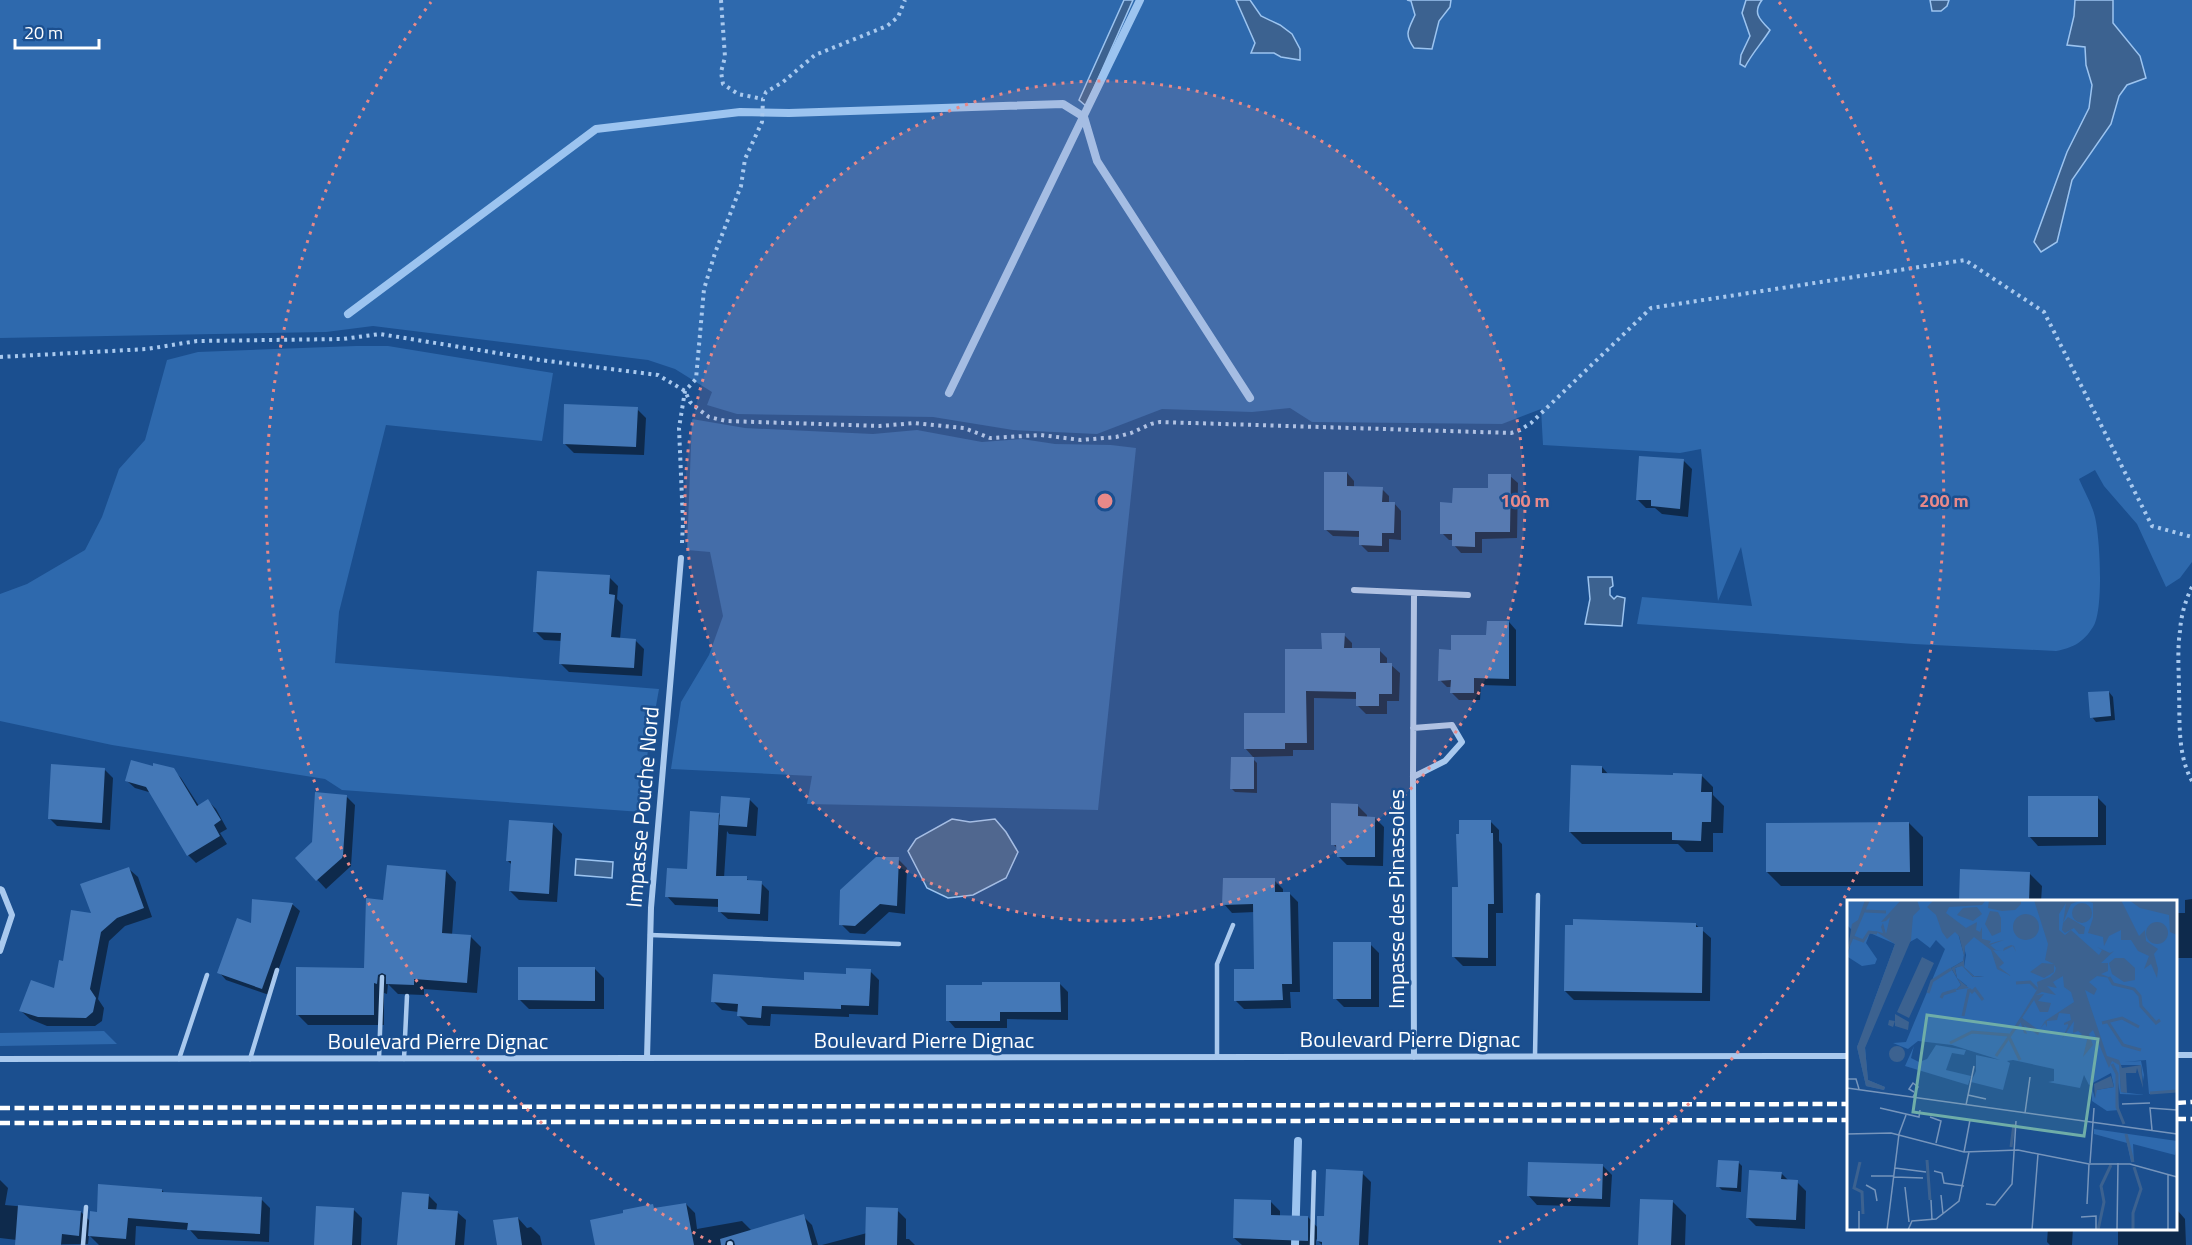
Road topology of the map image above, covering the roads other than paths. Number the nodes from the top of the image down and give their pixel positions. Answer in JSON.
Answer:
{"nodes":[{"id":1,"x":681,"y":558,"type":"road end"},
{"id":2,"x":1354,"y":590,"type":"dead end"},
{"id":3,"x":1414,"y":593,"type":"junction"},
{"id":4,"x":1468,"y":595,"type":"dead end"},
{"id":5,"x":1413,"y":728,"type":"junction"},
{"id":6,"x":1413,"y":777,"type":"junction"},
{"id":7,"x":0,"y":889,"type":"edge"},
{"id":8,"x":1538,"y":895,"type":"dead end"},
{"id":9,"x":1233,"y":925,"type":"dead end"},
{"id":10,"x":650,"y":935,"type":"junction"},
{"id":11,"x":899,"y":944,"type":"dead end"},
{"id":12,"x":0,"y":951,"type":"edge"},
{"id":13,"x":278,"y":970,"type":"dead end"},
{"id":14,"x":207,"y":975,"type":"dead end"},
{"id":15,"x":382,"y":977,"type":"dead end"},
{"id":16,"x":407,"y":996,"type":"dead end"},
{"id":17,"x":1535,"y":1056,"type":"junction"},
{"id":18,"x":1847,"y":1056,"type":"edge"},
{"id":19,"x":1217,"y":1057,"type":"junction"},
{"id":20,"x":1414,"y":1057,"type":"junction"},
{"id":21,"x":647,"y":1058,"type":"junction"},
{"id":22,"x":0,"y":1059,"type":"edge"},
{"id":23,"x":179,"y":1059,"type":"junction"},
{"id":24,"x":250,"y":1059,"type":"junction"},
{"id":25,"x":379,"y":1059,"type":"junction"},
{"id":26,"x":404,"y":1059,"type":"junction"},
{"id":27,"x":1314,"y":1172,"type":"dead end"},
{"id":28,"x":86,"y":1208,"type":"dead end"},
{"id":29,"x":83,"y":1245,"type":"edge"},
{"id":30,"x":1312,"y":1245,"type":"edge"}],
"edges":[{"from":1,"to":10,"type":"street","name":"Impasse Pouche Nord"},
{"from":2,"to":3,"type":"street"},
{"from":3,"to":4,"type":"street"},
{"from":3,"to":5,"type":"street","name":"Impasse des Pinassoles"},
{"from":5,"to":6,"type":"street","name":"Impasse des Pinassoles"},
{"from":5,"to":6,"type":"street","name":"Impasse des Pinassoles"},
{"from":6,"to":20,"type":"street","name":"Impasse des Pinassoles"},
{"from":7,"to":12,"type":"street"},
{"from":8,"to":17,"type":"lane"},
{"from":9,"to":19,"type":"lane"},
{"from":10,"to":11,"type":"lane"},
{"from":10,"to":21,"type":"street","name":"Impasse Pouche Nord"},
{"from":13,"to":24,"type":"lane"},
{"from":14,"to":23,"type":"lane"},
{"from":15,"to":25,"type":"lane"},
{"from":16,"to":26,"type":"lane"},
{"from":17,"to":18,"type":"street","name":"Boulevard Pierre Dignac"},
{"from":17,"to":20,"type":"street","name":"Boulevard Pierre Dignac"},
{"from":19,"to":20,"type":"street","name":"Boulevard Pierre Dignac"},
{"from":19,"to":21,"type":"street","name":"Boulevard Pierre Dignac"},
{"from":21,"to":26,"type":"street","name":"Boulevard Pierre Dignac"},
{"from":22,"to":23,"type":"street","name":"Boulevard Pierre Dignac"},
{"from":23,"to":24,"type":"street","name":"Boulevard Pierre Dignac"},
{"from":24,"to":25,"type":"street","name":"Boulevard Pierre Dignac"},
{"from":25,"to":26,"type":"street","name":"Boulevard Pierre Dignac"},
{"from":27,"to":30,"type":"lane"},
{"from":28,"to":29,"type":"lane"}]}
